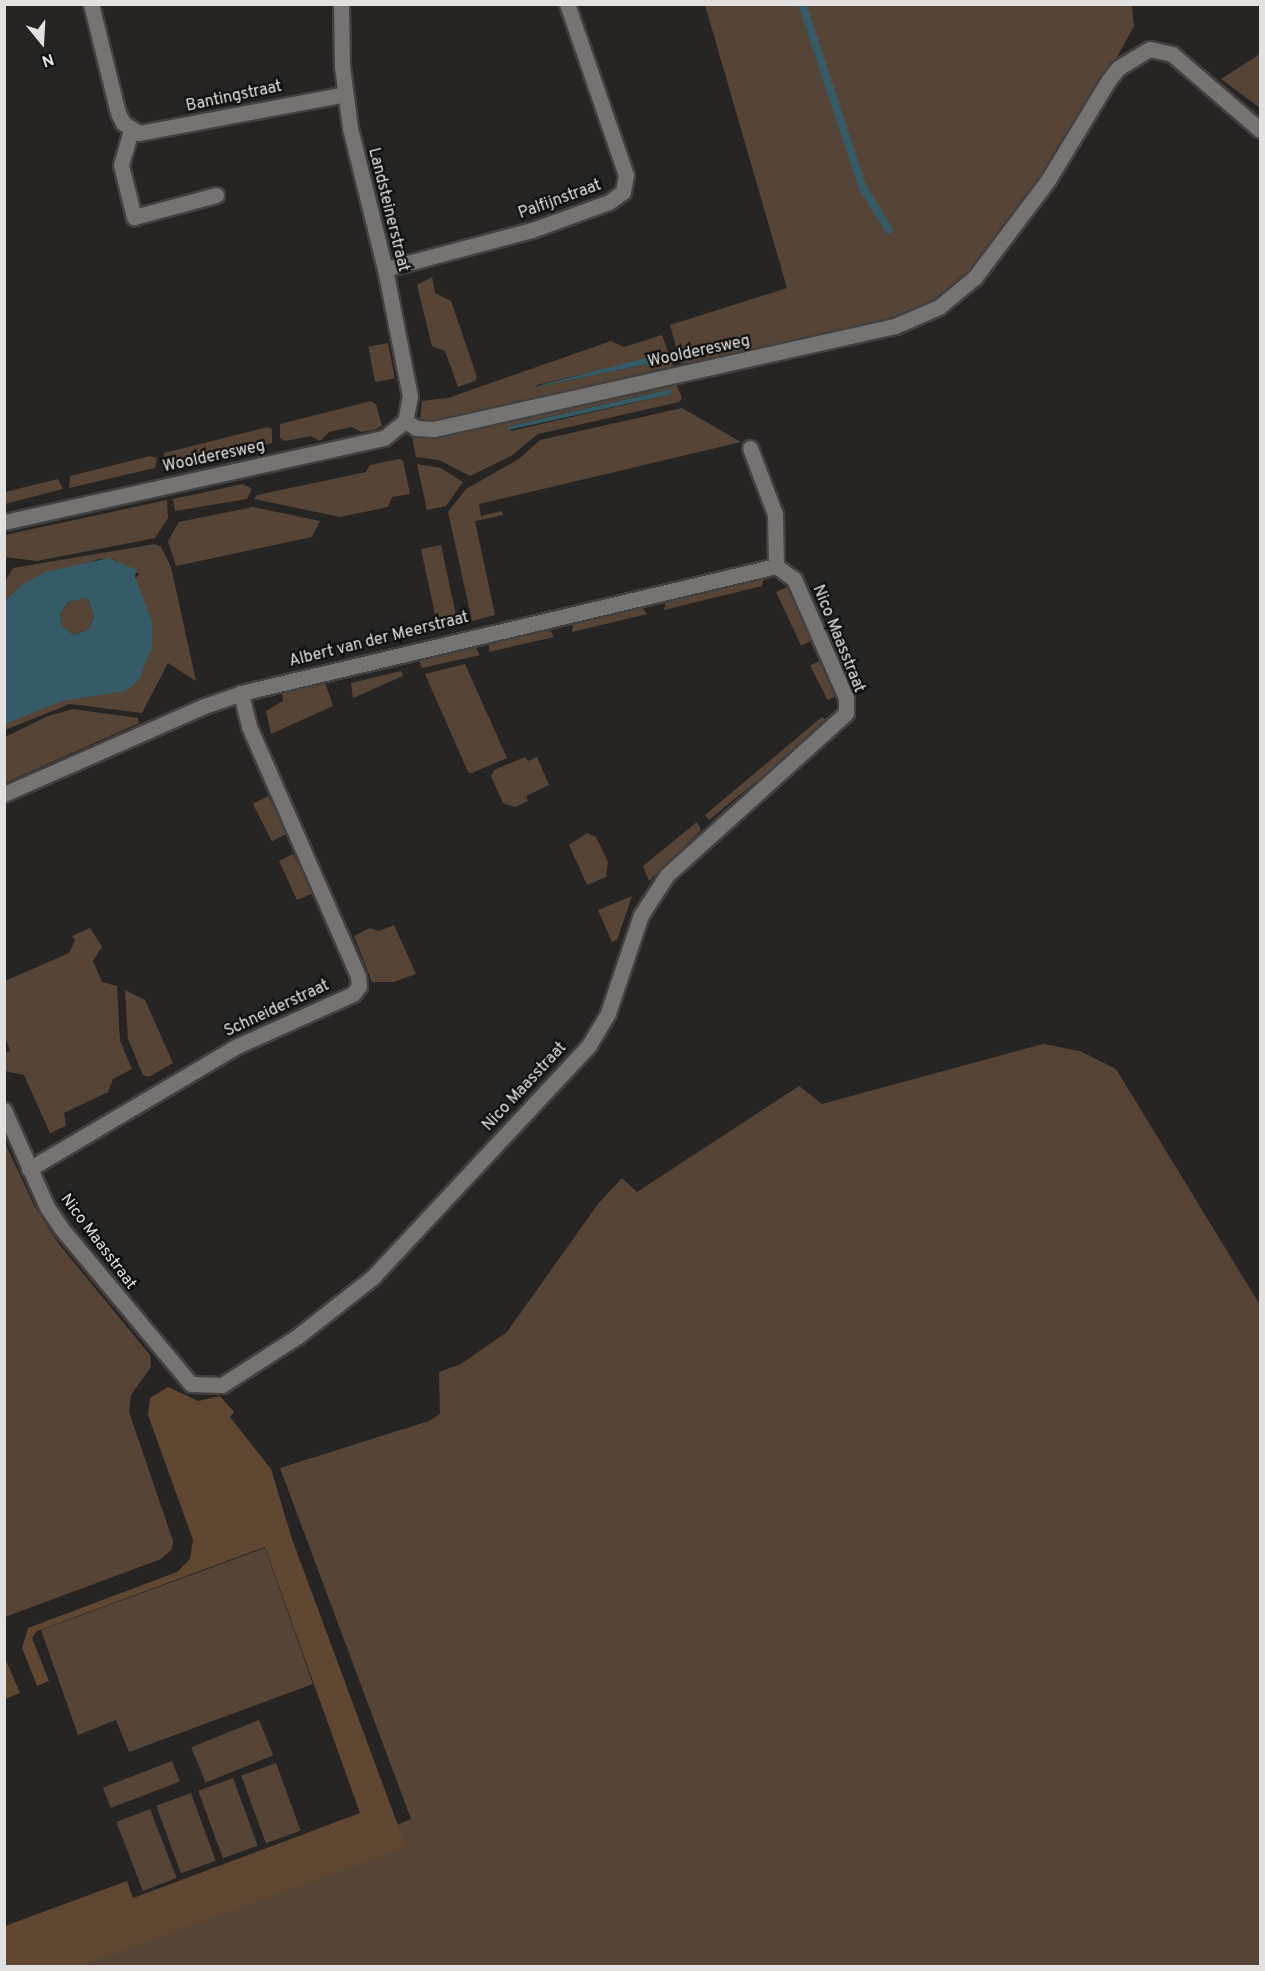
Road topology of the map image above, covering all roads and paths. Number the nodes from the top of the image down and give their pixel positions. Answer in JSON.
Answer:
{"nodes":[{"id":1,"x":91,"y":4,"type":"edge"},
{"id":2,"x":341,"y":4,"type":"edge"},
{"id":3,"x":567,"y":4,"type":"edge"},
{"id":4,"x":345,"y":94,"type":"junction"},
{"id":5,"x":131,"y":130,"type":"junction"},
{"id":6,"x":1260,"y":130,"type":"edge"},
{"id":7,"x":216,"y":195,"type":"dead end"},
{"id":8,"x":385,"y":269,"type":"junction"},
{"id":9,"x":405,"y":421,"type":"junction"},
{"id":10,"x":750,"y":448,"type":"dead end"},
{"id":11,"x":4,"y":522,"type":"edge"},
{"id":12,"x":776,"y":566,"type":"junction"},
{"id":13,"x":241,"y":693,"type":"junction"},
{"id":14,"x":4,"y":794,"type":"edge"},
{"id":15,"x":4,"y":1110,"type":"edge"},
{"id":16,"x":29,"y":1169,"type":"junction"}],
"edges":[{"from":1,"to":5,"type":"street"},
{"from":2,"to":4,"type":"street","name":"Landsteinerstraat"},
{"from":3,"to":8,"type":"street","name":"Palfijnstraat"},
{"from":4,"to":5,"type":"street","name":"Bantingstraat"},
{"from":4,"to":8,"type":"street","name":"Landsteinerstraat"},
{"from":5,"to":7,"type":"street"},
{"from":6,"to":9,"type":"street","name":"Woolderesweg"},
{"from":8,"to":9,"type":"street","name":"Landsteinerstraat"},
{"from":9,"to":11,"type":"street","name":"Woolderesweg"},
{"from":10,"to":12,"type":"street"},
{"from":12,"to":13,"type":"street","name":"Albert van der Meerstraat"},
{"from":12,"to":16,"type":"street","name":"Nico Maasstraat"},
{"from":13,"to":14,"type":"street","name":"Albert van der Meerstraat"},
{"from":13,"to":16,"type":"street","name":"Schneiderstraat"},
{"from":15,"to":16,"type":"street","name":"Nico Maasstraat"}]}
